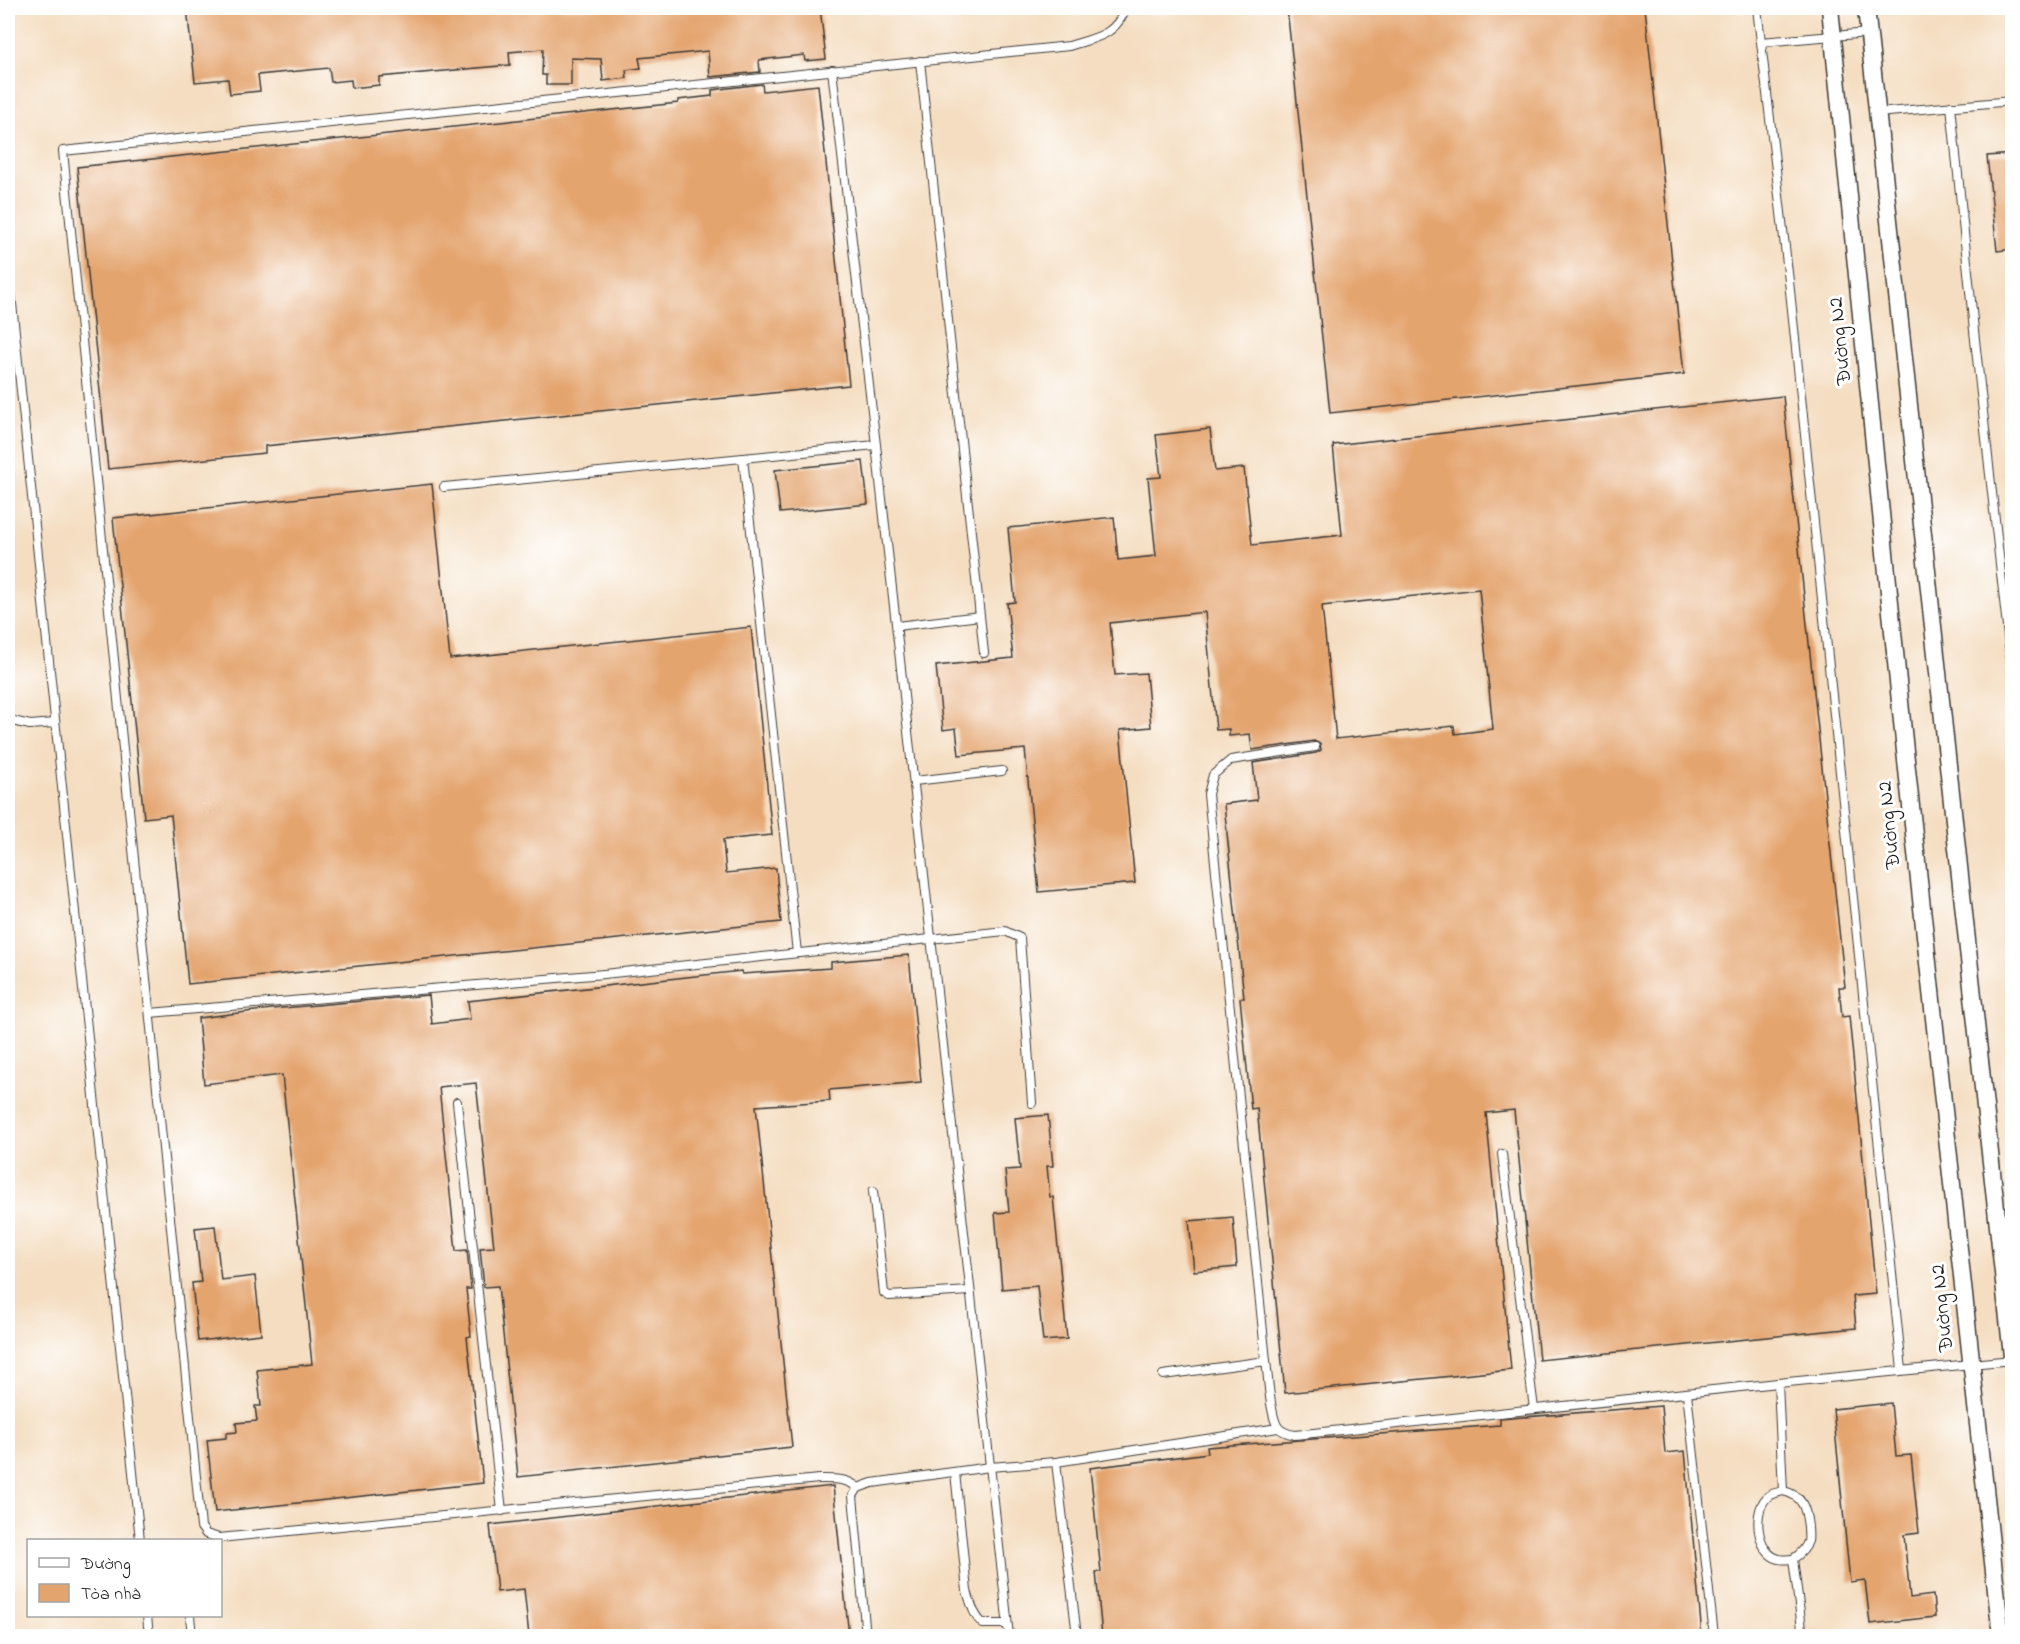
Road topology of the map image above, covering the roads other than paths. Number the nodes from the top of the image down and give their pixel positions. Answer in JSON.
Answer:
{"nodes":[{"id":1,"x":1126,"y":8,"type":"edge"},
{"id":2,"x":1757,"y":8,"type":"edge"},
{"id":3,"x":1830,"y":8,"type":"edge"},
{"id":4,"x":1866,"y":8,"type":"edge"},
{"id":5,"x":1869,"y":33,"type":"junction"},
{"id":6,"x":1832,"y":35,"type":"junction"},
{"id":7,"x":1761,"y":42,"type":"junction"},
{"id":8,"x":920,"y":61,"type":"junction"},
{"id":9,"x":832,"y":70,"type":"junction"},
{"id":10,"x":2013,"y":101,"type":"edge"},
{"id":11,"x":1951,"y":106,"type":"junction"},
{"id":12,"x":1877,"y":113,"type":"junction"},
{"id":13,"x":8,"y":265,"type":"edge"},
{"id":14,"x":876,"y":445,"type":"junction"},
{"id":15,"x":743,"y":458,"type":"junction"},
{"id":16,"x":444,"y":487,"type":"dead end"},
{"id":17,"x":980,"y":616,"type":"junction"},
{"id":18,"x":897,"y":626,"type":"junction"},
{"id":19,"x":984,"y":653,"type":"dead end"},
{"id":20,"x":2013,"y":672,"type":"edge"},
{"id":21,"x":8,"y":720,"type":"edge"},
{"id":22,"x":55,"y":723,"type":"junction"},
{"id":23,"x":1315,"y":747,"type":"dead end"},
{"id":24,"x":1002,"y":771,"type":"dead end"},
{"id":25,"x":914,"y":781,"type":"junction"},
{"id":26,"x":931,"y":938,"type":"junction"},
{"id":27,"x":797,"y":953,"type":"junction"},
{"id":28,"x":150,"y":1012,"type":"junction"},
{"id":29,"x":457,"y":1102,"type":"dead end"},
{"id":30,"x":1032,"y":1103,"type":"dead end"},
{"id":31,"x":1502,"y":1154,"type":"dead end"},
{"id":32,"x":873,"y":1191,"type":"dead end"},
{"id":33,"x":970,"y":1291,"type":"junction"},
{"id":34,"x":2013,"y":1358,"type":"edge"},
{"id":35,"x":1266,"y":1361,"type":"junction"},
{"id":36,"x":1972,"y":1363,"type":"junction"},
{"id":37,"x":1902,"y":1370,"type":"junction"},
{"id":38,"x":1162,"y":1375,"type":"dead end"},
{"id":39,"x":1778,"y":1383,"type":"junction"},
{"id":40,"x":1687,"y":1393,"type":"junction"},
{"id":41,"x":1534,"y":1409,"type":"junction"},
{"id":42,"x":1278,"y":1428,"type":"junction"},
{"id":43,"x":1056,"y":1462,"type":"junction"},
{"id":44,"x":990,"y":1467,"type":"junction"},
{"id":45,"x":955,"y":1472,"type":"junction"},
{"id":46,"x":858,"y":1488,"type":"junction"},
{"id":47,"x":1783,"y":1491,"type":"junction"},
{"id":48,"x":502,"y":1510,"type":"junction"},
{"id":49,"x":211,"y":1538,"type":"edge"},
{"id":50,"x":140,"y":1539,"type":"edge"},
{"id":51,"x":1793,"y":1559,"type":"junction"},
{"id":52,"x":147,"y":1617,"type":"edge"},
{"id":53,"x":190,"y":1617,"type":"edge"},
{"id":54,"x":1007,"y":1624,"type":"junction"},
{"id":55,"x":150,"y":1636,"type":"edge"},
{"id":56,"x":192,"y":1636,"type":"edge"},
{"id":57,"x":866,"y":1636,"type":"edge"},
{"id":58,"x":1009,"y":1636,"type":"edge"},
{"id":59,"x":1077,"y":1636,"type":"edge"},
{"id":60,"x":1714,"y":1636,"type":"edge"},
{"id":61,"x":1803,"y":1636,"type":"edge"},
{"id":62,"x":2001,"y":1636,"type":"edge"}],
"edges":[{"from":1,"to":8,"type":"lane"},
{"from":2,"to":7,"type":"lane"},
{"from":3,"to":6,"type":"street","name":"Đường N2"},
{"from":4,"to":5,"type":"street"},
{"from":5,"to":6,"type":"lane"},
{"from":5,"to":12,"type":"street"},
{"from":6,"to":7,"type":"lane"},
{"from":6,"to":36,"type":"street","name":"Đường N2"},
{"from":7,"to":37,"type":"lane"},
{"from":8,"to":9,"type":"lane"},
{"from":8,"to":17,"type":"lane"},
{"from":9,"to":14,"type":"lane"},
{"from":9,"to":28,"type":"lane"},
{"from":10,"to":11,"type":"lane"},
{"from":11,"to":12,"type":"lane"},
{"from":11,"to":20,"type":"lane"},
{"from":12,"to":34,"type":"street"},
{"from":13,"to":22,"type":"lane"},
{"from":14,"to":15,"type":"lane"},
{"from":14,"to":18,"type":"lane"},
{"from":15,"to":16,"type":"lane"},
{"from":15,"to":27,"type":"lane"},
{"from":17,"to":18,"type":"lane"},
{"from":17,"to":19,"type":"lane"},
{"from":18,"to":25,"type":"lane"},
{"from":21,"to":22,"type":"lane"},
{"from":22,"to":50,"type":"lane"},
{"from":23,"to":35,"type":"lane"},
{"from":24,"to":25,"type":"lane"},
{"from":25,"to":26,"type":"lane"},
{"from":26,"to":27,"type":"lane"},
{"from":26,"to":30,"type":"lane"},
{"from":26,"to":33,"type":"lane"},
{"from":27,"to":28,"type":"lane"},
{"from":28,"to":49,"type":"lane"},
{"from":29,"to":48,"type":"lane"},
{"from":31,"to":41,"type":"lane"},
{"from":32,"to":33,"type":"lane"},
{"from":33,"to":44,"type":"lane"},
{"from":34,"to":36,"type":"lane"},
{"from":35,"to":38,"type":"lane"},
{"from":35,"to":42,"type":"lane"},
{"from":36,"to":37,"type":"lane"},
{"from":36,"to":62,"type":"street","name":"Đường N2"},
{"from":37,"to":39,"type":"lane"},
{"from":39,"to":40,"type":"lane"},
{"from":39,"to":47,"type":"lane"},
{"from":40,"to":41,"type":"lane"},
{"from":40,"to":60,"type":"lane"},
{"from":41,"to":42,"type":"lane"},
{"from":42,"to":43,"type":"lane"},
{"from":43,"to":44,"type":"lane"},
{"from":43,"to":59,"type":"lane"},
{"from":44,"to":45,"type":"lane"},
{"from":44,"to":54,"type":"lane"},
{"from":45,"to":46,"type":"lane"},
{"from":45,"to":54,"type":"lane"},
{"from":46,"to":48,"type":"lane"},
{"from":46,"to":57,"type":"lane"},
{"from":47,"to":51,"type":"lane"},
{"from":47,"to":51,"type":"lane"},
{"from":48,"to":49,"type":"lane"},
{"from":51,"to":61,"type":"lane"},
{"from":52,"to":55,"type":"lane"},
{"from":53,"to":56,"type":"lane"},
{"from":54,"to":58,"type":"lane"}]}
